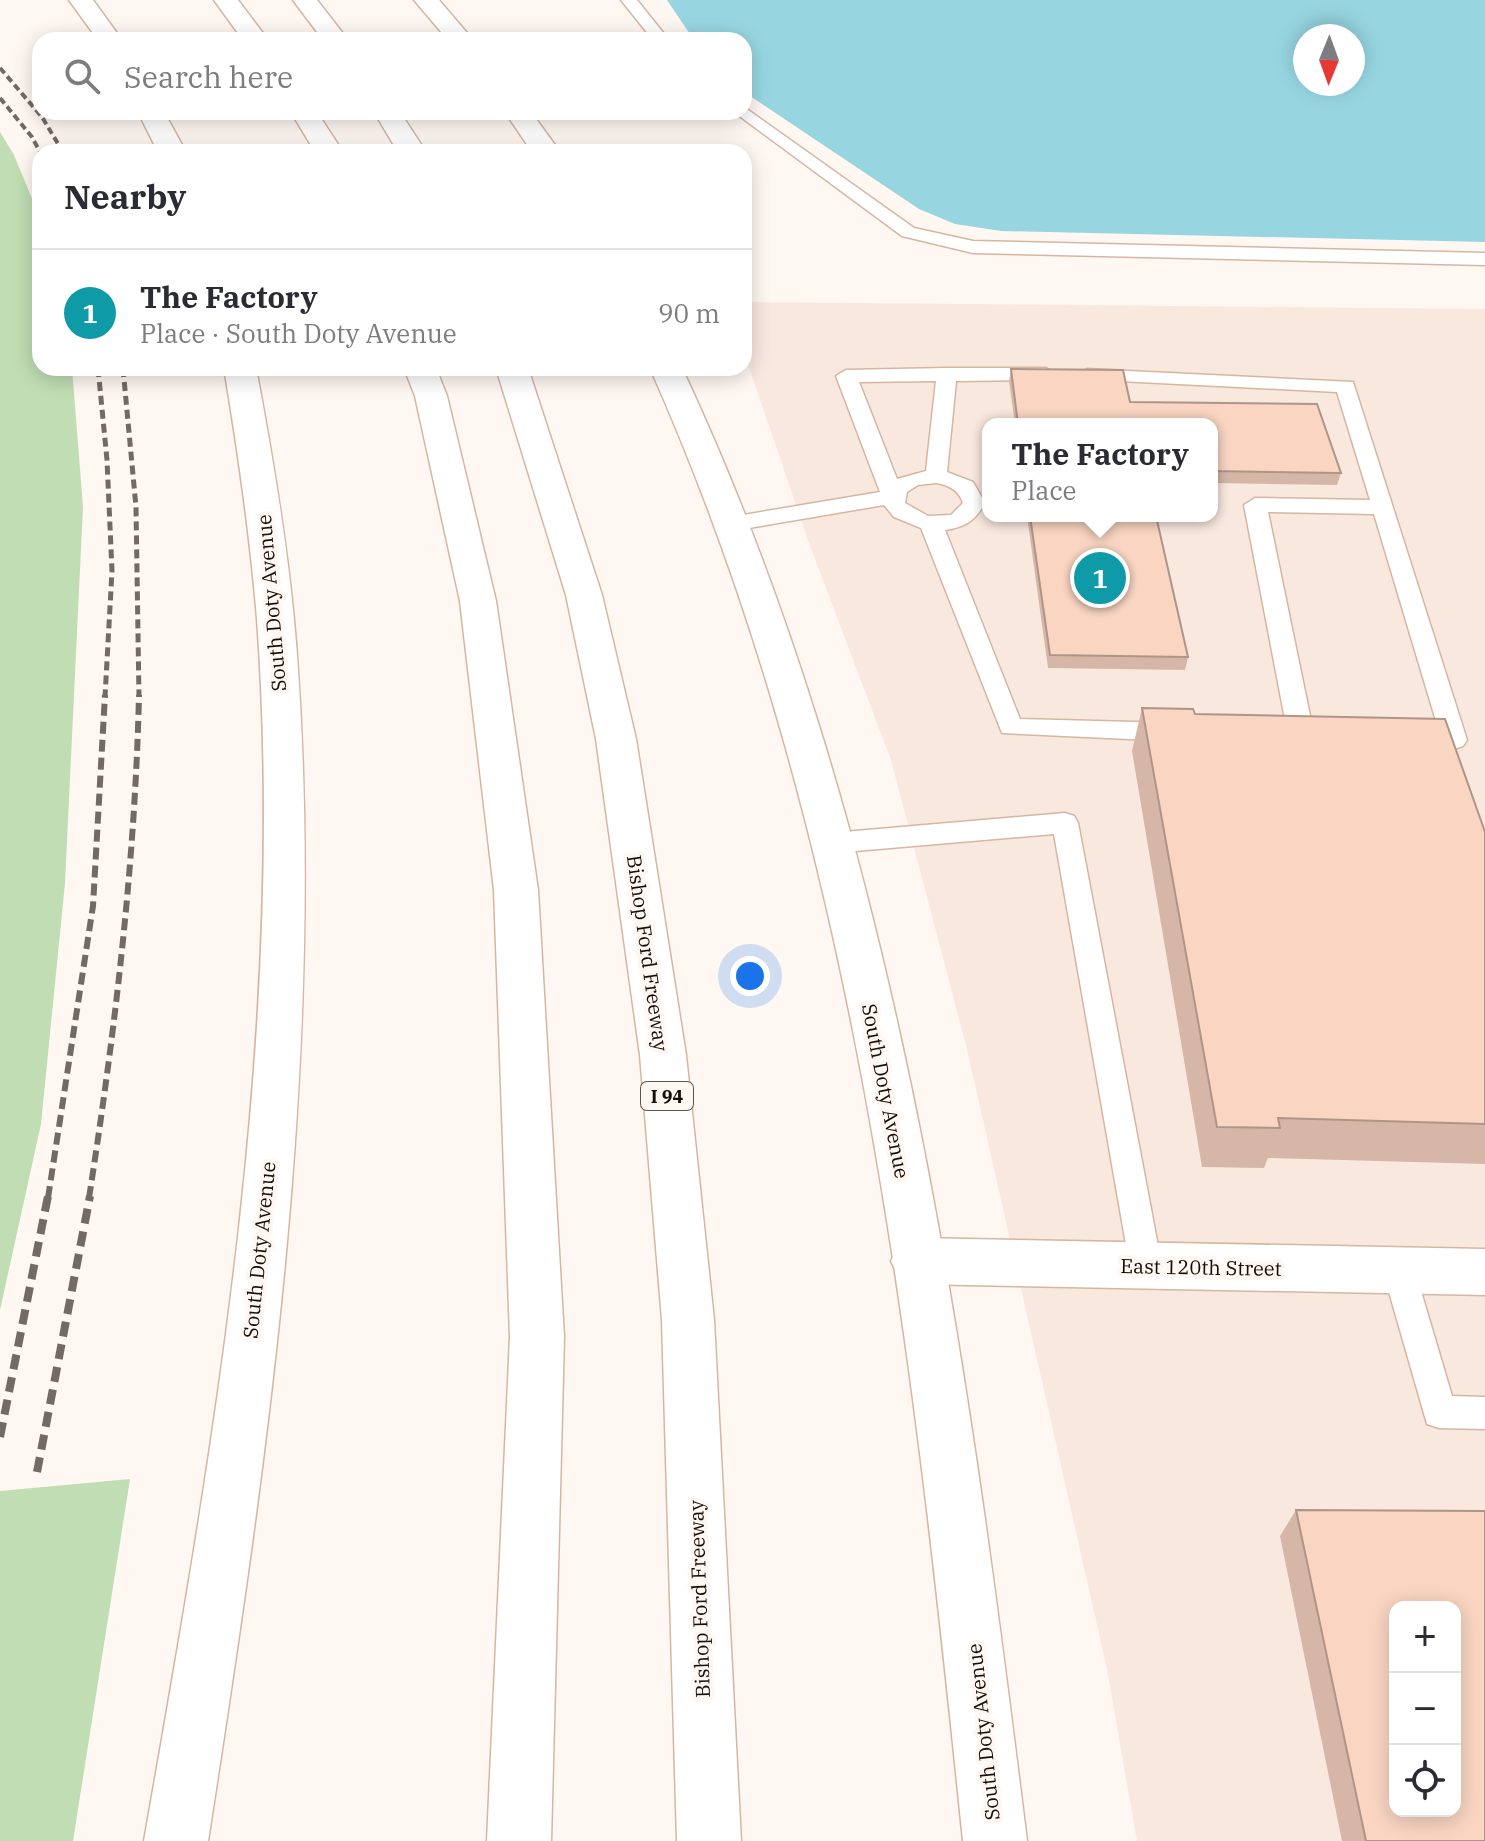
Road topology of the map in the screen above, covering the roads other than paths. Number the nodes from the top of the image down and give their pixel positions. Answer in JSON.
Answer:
{"nodes":[{"id":1,"x":81,"y":0,"type":"edge"},
{"id":2,"x":226,"y":0,"type":"edge"},
{"id":3,"x":305,"y":0,"type":"edge"},
{"id":4,"x":426,"y":0,"type":"edge"},
{"id":5,"x":629,"y":0,"type":"edge"},
{"id":6,"x":104,"y":32,"type":"edge"},
{"id":7,"x":250,"y":32,"type":"edge"},
{"id":8,"x":330,"y":32,"type":"edge"},
{"id":9,"x":454,"y":32,"type":"edge"},
{"id":10,"x":655,"y":32,"type":"edge"},
{"id":11,"x":752,"y":119,"type":"edge"},
{"id":12,"x":155,"y":120,"type":"edge"},
{"id":13,"x":309,"y":120,"type":"edge"},
{"id":14,"x":392,"y":120,"type":"edge"},
{"id":15,"x":524,"y":120,"type":"edge"},
{"id":16,"x":168,"y":144,"type":"edge"},
{"id":17,"x":324,"y":144,"type":"edge"},
{"id":18,"x":407,"y":144,"type":"edge"},
{"id":19,"x":540,"y":144,"type":"edge"},
{"id":20,"x":1485,"y":259,"type":"edge"},
{"id":21,"x":947,"y":374,"type":"junction"},
{"id":22,"x":241,"y":376,"type":"edge"},
{"id":23,"x":423,"y":376,"type":"edge"},
{"id":24,"x":515,"y":376,"type":"edge"},
{"id":25,"x":669,"y":376,"type":"edge"},
{"id":26,"x":936,"y":476,"type":"junction"},
{"id":27,"x":893,"y":497,"type":"junction"},
{"id":28,"x":1383,"y":507,"type":"junction"},
{"id":29,"x":731,"y":524,"type":"junction"},
{"id":30,"x":931,"y":524,"type":"junction"},
{"id":31,"x":1194,"y":732,"type":"edge"},
{"id":32,"x":1271,"y":735,"type":"edge"},
{"id":33,"x":1393,"y":738,"type":"edge"},
{"id":34,"x":832,"y":843,"type":"junction"},
{"id":35,"x":917,"y":1261,"type":"junction"},
{"id":36,"x":1146,"y":1267,"type":"junction"},
{"id":37,"x":1399,"y":1271,"type":"junction"},
{"id":38,"x":1485,"y":1272,"type":"edge"},
{"id":39,"x":1485,"y":1413,"type":"edge"},
{"id":40,"x":176,"y":1841,"type":"edge"},
{"id":41,"x":519,"y":1841,"type":"edge"},
{"id":42,"x":709,"y":1841,"type":"edge"},
{"id":43,"x":995,"y":1841,"type":"edge"}],
"edges":[{"from":1,"to":6,"type":"main road"},
{"from":2,"to":7,"type":"main road"},
{"from":3,"to":8,"type":"main road"},
{"from":4,"to":9,"type":"main road"},
{"from":5,"to":10,"type":"lane"},
{"from":11,"to":20,"type":"lane"},
{"from":12,"to":16,"type":"main road"},
{"from":13,"to":17,"type":"main road"},
{"from":14,"to":18,"type":"main road"},
{"from":15,"to":19,"type":"main road"},
{"from":21,"to":26,"type":"lane"},
{"from":21,"to":27,"type":"lane"},
{"from":21,"to":28,"type":"lane"},
{"from":22,"to":40,"type":"main road","name":"South Doty Avenue"},
{"from":23,"to":41,"type":"main road"},
{"from":24,"to":42,"type":"main road","name":"Bishop Ford Freeway","number":"I 94"},
{"from":25,"to":29,"type":"main road","name":"South Doty Avenue"},
{"from":26,"to":27,"type":"lane"},
{"from":26,"to":30,"type":"lane"},
{"from":27,"to":29,"type":"lane"},
{"from":27,"to":30,"type":"lane"},
{"from":28,"to":32,"type":"lane"},
{"from":28,"to":33,"type":"lane"},
{"from":29,"to":34,"type":"main road","name":"South Doty Avenue"},
{"from":30,"to":31,"type":"lane"},
{"from":34,"to":35,"type":"main road","name":"South Doty Avenue"},
{"from":34,"to":36,"type":"lane"},
{"from":35,"to":36,"type":"main road","name":"East 120th Street"},
{"from":35,"to":43,"type":"main road","name":"South Doty Avenue"},
{"from":36,"to":37,"type":"main road","name":"East 120th Street"},
{"from":37,"to":38,"type":"main road","name":"East 120th Street"},
{"from":37,"to":39,"type":"lane"}]}
